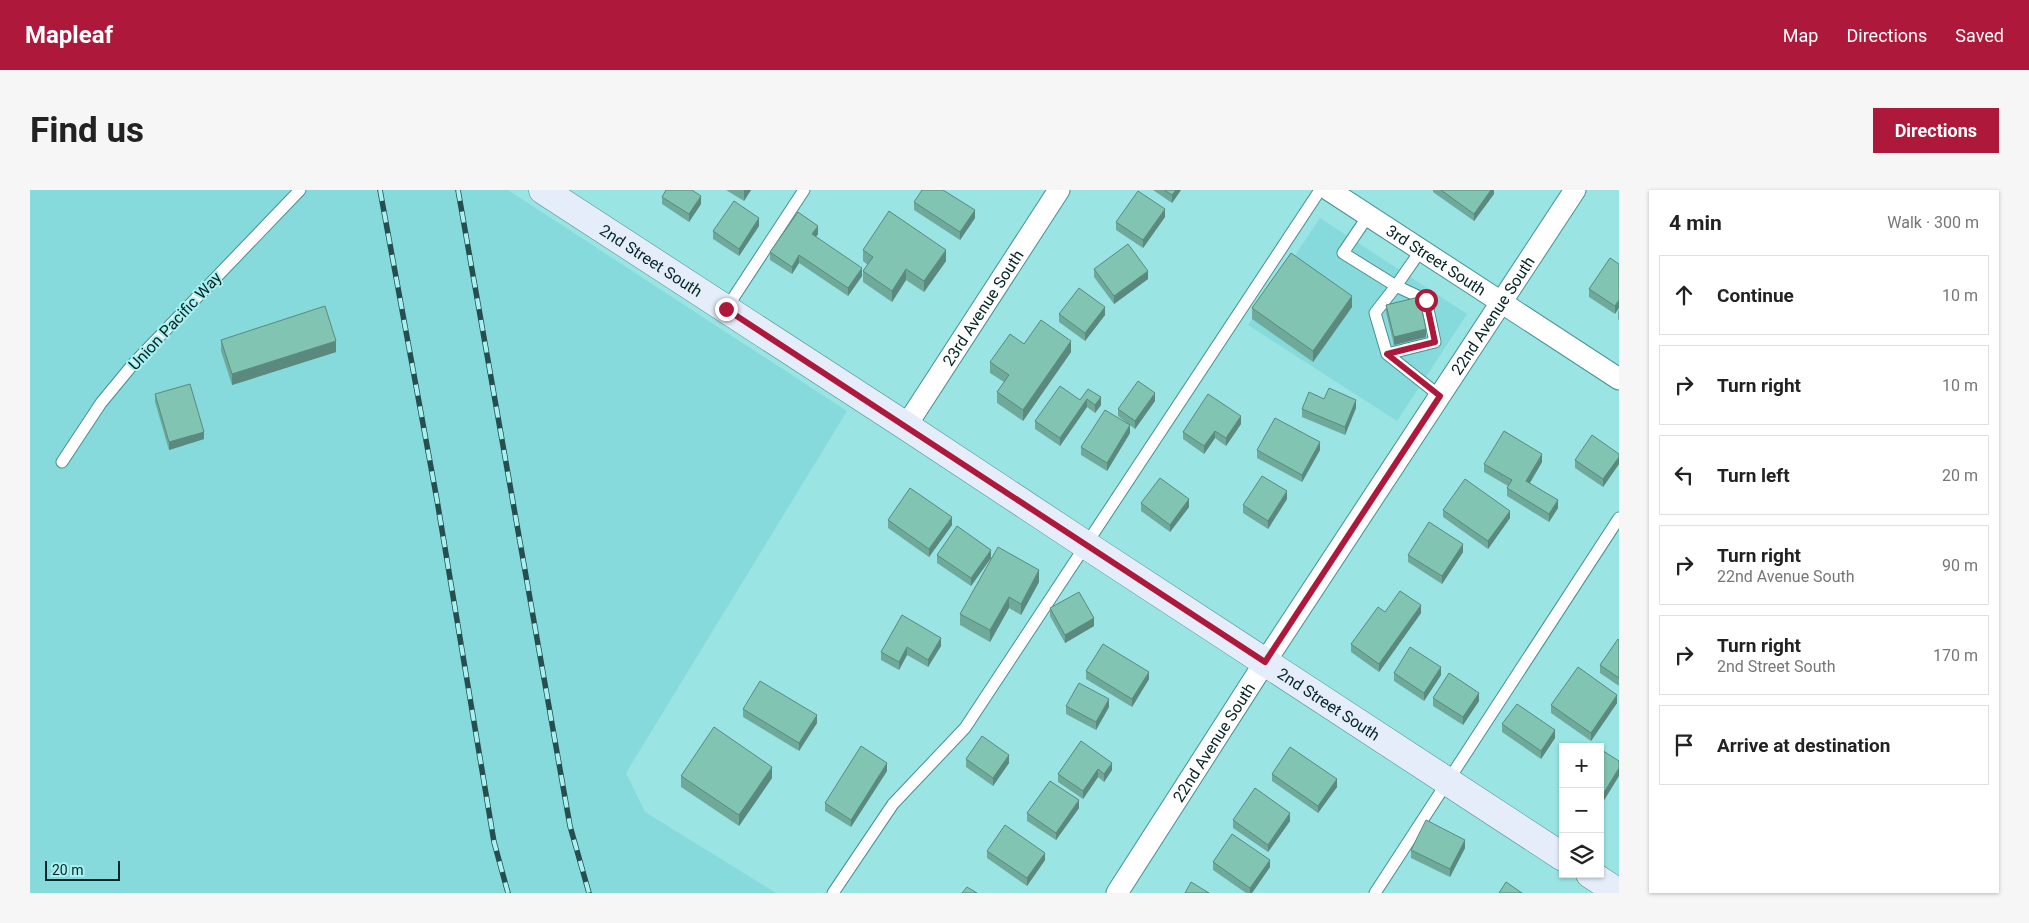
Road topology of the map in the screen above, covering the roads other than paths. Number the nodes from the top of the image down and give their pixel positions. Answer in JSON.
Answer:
{"nodes":[{"id":1,"x":300,"y":190,"type":"edge"},
{"id":2,"x":545,"y":190,"type":"edge"},
{"id":3,"x":804,"y":190,"type":"edge"},
{"id":4,"x":1059,"y":190,"type":"edge"},
{"id":5,"x":1320,"y":190,"type":"edge"},
{"id":6,"x":1328,"y":190,"type":"edge"},
{"id":7,"x":1575,"y":190,"type":"edge"},
{"id":8,"x":1368,"y":216,"type":"junction"},
{"id":9,"x":1421,"y":250,"type":"junction"},
{"id":10,"x":1396,"y":286,"type":"junction"},
{"id":11,"x":1502,"y":302,"type":"junction"},
{"id":12,"x":726,"y":309,"type":"junction"},
{"id":13,"x":1387,"y":354,"type":"junction"},
{"id":14,"x":1619,"y":378,"type":"edge"},
{"id":15,"x":1440,"y":396,"type":"junction"},
{"id":16,"x":906,"y":426,"type":"junction"},
{"id":17,"x":62,"y":462,"type":"dead end"},
{"id":18,"x":1619,"y":518,"type":"edge"},
{"id":19,"x":1086,"y":545,"type":"junction"},
{"id":20,"x":1265,"y":662,"type":"junction"},
{"id":21,"x":1448,"y":782,"type":"junction"},
{"id":22,"x":1559,"y":854,"type":"edge"},
{"id":23,"x":1596,"y":878,"type":"edge"},
{"id":24,"x":833,"y":893,"type":"edge"},
{"id":25,"x":1117,"y":893,"type":"edge"},
{"id":26,"x":1375,"y":893,"type":"edge"},
{"id":27,"x":1618,"y":893,"type":"edge"}],
"edges":[{"from":1,"to":17,"type":"lane","name":"Union Pacific Way"},
{"from":2,"to":12,"type":"street","name":"2nd Street South"},
{"from":3,"to":12,"type":"lane"},
{"from":4,"to":16,"type":"street","name":"23rd Avenue South"},
{"from":5,"to":19,"type":"lane"},
{"from":6,"to":8,"type":"street","name":"3rd Street South"},
{"from":7,"to":11,"type":"street","name":"22nd Avenue South"},
{"from":8,"to":9,"type":"street","name":"3rd Street South"},
{"from":8,"to":10,"type":"lane"},
{"from":9,"to":10,"type":"lane"},
{"from":9,"to":11,"type":"street","name":"3rd Street South"},
{"from":10,"to":13,"type":"lane"},
{"from":10,"to":13,"type":"lane"},
{"from":11,"to":14,"type":"street","name":"3rd Street South"},
{"from":11,"to":15,"type":"street","name":"22nd Avenue South"},
{"from":12,"to":16,"type":"street","name":"2nd Street South"},
{"from":13,"to":15,"type":"lane"},
{"from":15,"to":20,"type":"street","name":"22nd Avenue South"},
{"from":16,"to":19,"type":"street","name":"2nd Street South"},
{"from":18,"to":21,"type":"lane"},
{"from":19,"to":20,"type":"street","name":"2nd Street South"},
{"from":19,"to":24,"type":"lane"},
{"from":20,"to":21,"type":"street","name":"2nd Street South"},
{"from":20,"to":25,"type":"street","name":"22nd Avenue South"},
{"from":21,"to":22,"type":"street","name":"2nd Street South"},
{"from":21,"to":26,"type":"lane"},
{"from":23,"to":27,"type":"street"}]}
